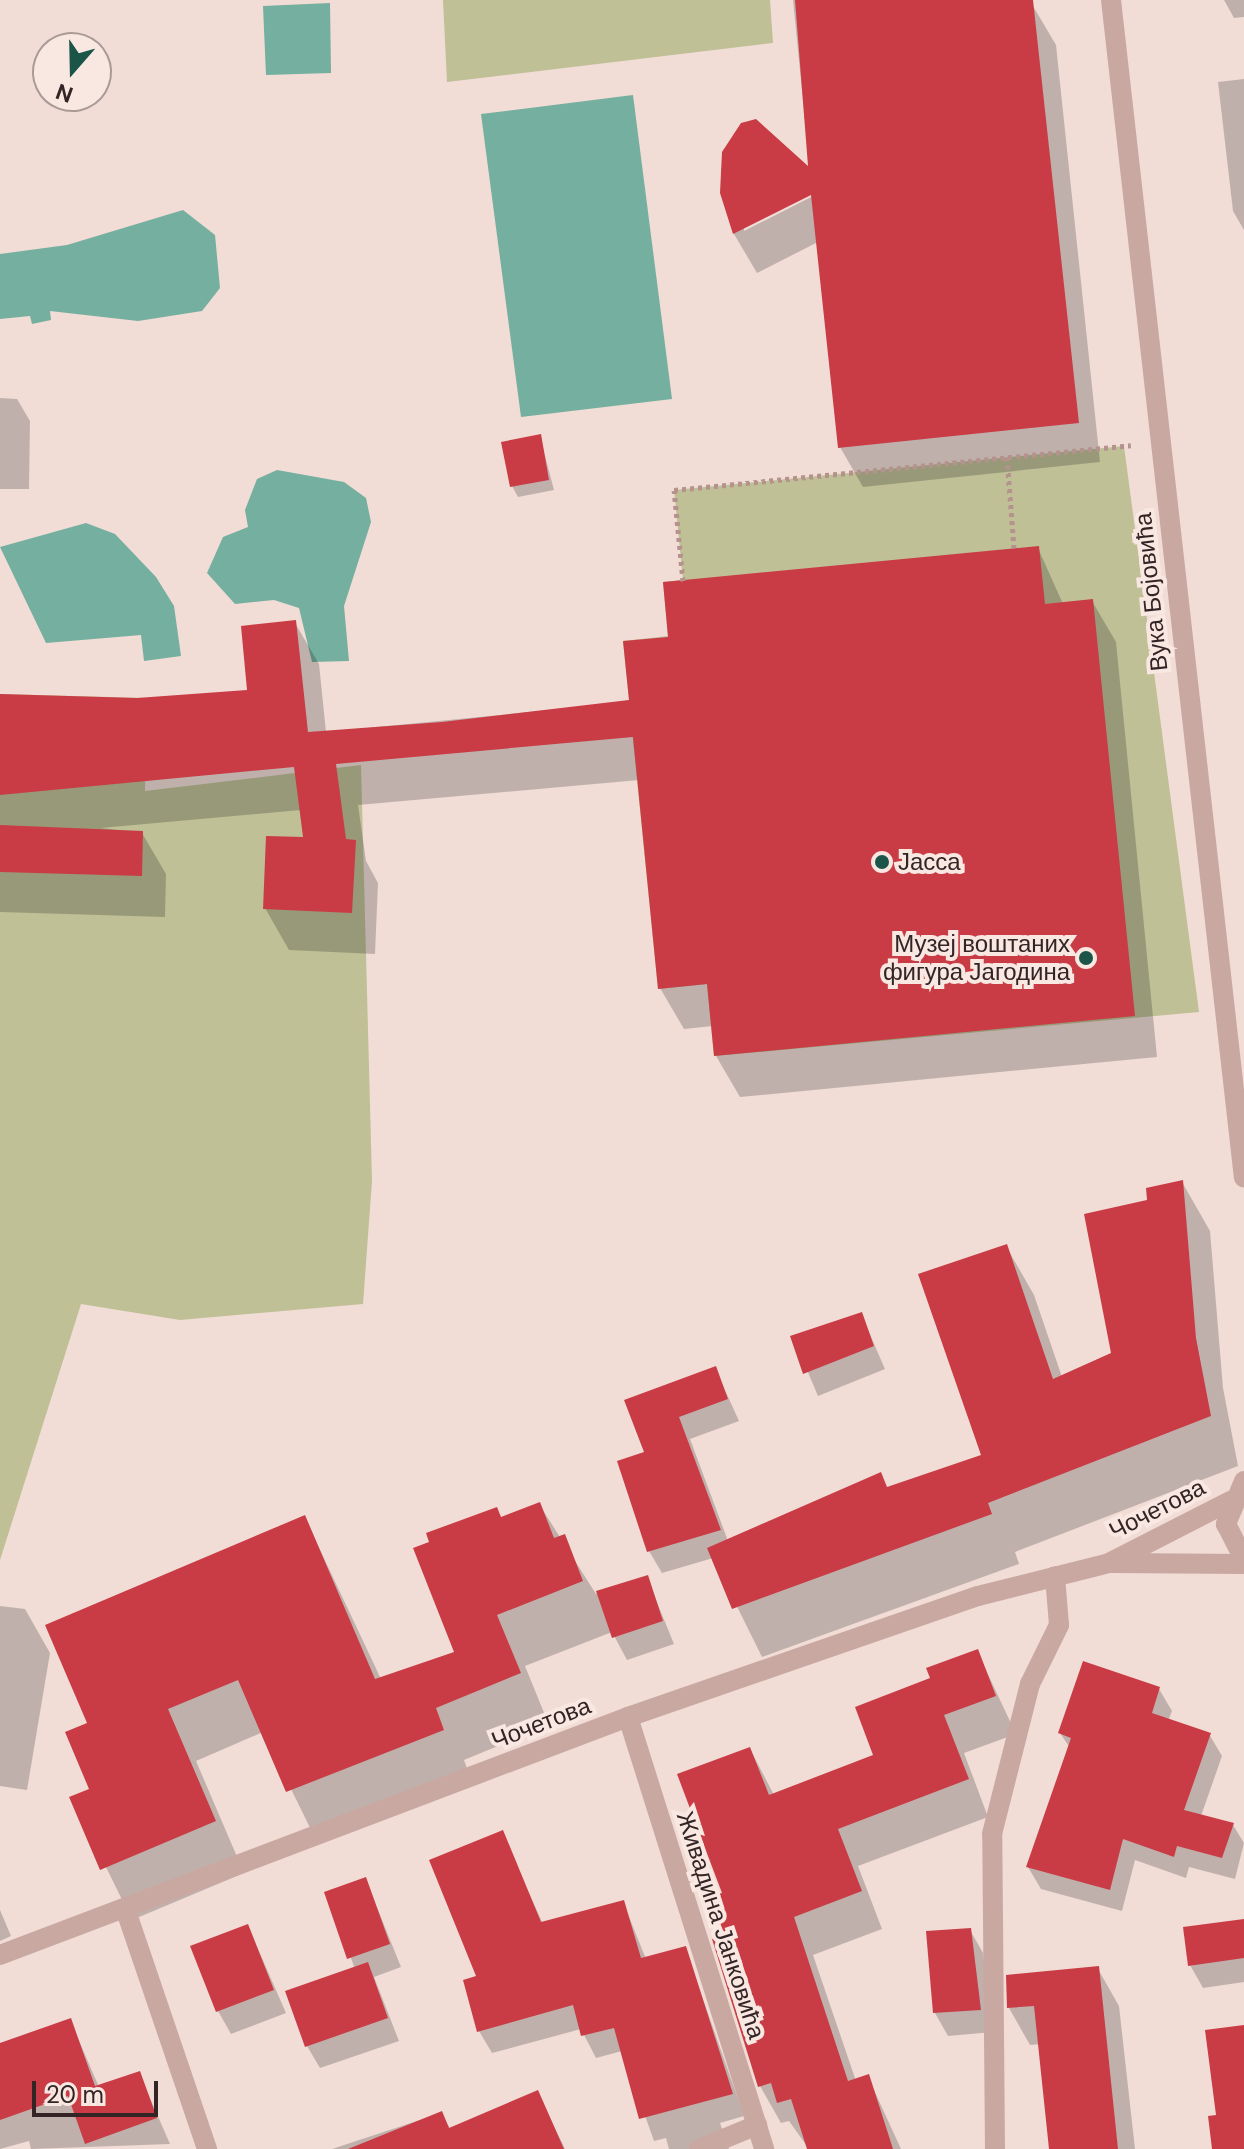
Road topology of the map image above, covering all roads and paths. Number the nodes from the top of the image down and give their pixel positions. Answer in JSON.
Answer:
{"nodes":[{"id":1,"x":1111,"y":0,"type":"edge"},
{"id":2,"x":1160,"y":442,"type":"junction"},
{"id":3,"x":1007,"y":457,"type":"junction"},
{"id":4,"x":1014,"y":548,"type":"dead end"},
{"id":5,"x":683,"y":581,"type":"dead end"},
{"id":6,"x":1244,"y":1178,"type":"edge"},
{"id":7,"x":1244,"y":1480,"type":"edge"},
{"id":8,"x":1230,"y":1501,"type":"junction"},
{"id":9,"x":1244,"y":1561,"type":"edge"},
{"id":10,"x":1109,"y":1563,"type":"junction"},
{"id":11,"x":1055,"y":1576,"type":"junction"},
{"id":12,"x":628,"y":1717,"type":"junction"},
{"id":13,"x":125,"y":1908,"type":"junction"},
{"id":14,"x":0,"y":1955,"type":"edge"},
{"id":15,"x":757,"y":2125,"type":"junction"},
{"id":16,"x":207,"y":2149,"type":"edge"},
{"id":17,"x":699,"y":2149,"type":"edge"},
{"id":18,"x":764,"y":2149,"type":"edge"},
{"id":19,"x":995,"y":2149,"type":"edge"}],
"edges":[{"from":1,"to":2,"type":"street","name":"Вука Бојовића"},
{"from":2,"to":3,"type":"path"},
{"from":2,"to":6,"type":"street","name":"Вука Бојовића"},
{"from":3,"to":4,"type":"path"},
{"from":3,"to":5,"type":"path"},
{"from":7,"to":8,"type":"street","name":"Чочетова"},
{"from":8,"to":9,"type":"street","name":"Чочетова"},
{"from":8,"to":10,"type":"street","name":"Чочетова"},
{"from":9,"to":10,"type":"street","name":"Чочетова"},
{"from":10,"to":11,"type":"street","name":"Чочетова"},
{"from":11,"to":12,"type":"street","name":"Чочетова"},
{"from":11,"to":19,"type":"street"},
{"from":12,"to":13,"type":"street","name":"Чочетова"},
{"from":12,"to":15,"type":"street","name":"Живадина Јанковића"},
{"from":13,"to":14,"type":"street","name":"Чочетова"},
{"from":13,"to":16,"type":"street"},
{"from":15,"to":17,"type":"street"},
{"from":15,"to":18,"type":"street","name":"Живадина Јанковића"}]}
